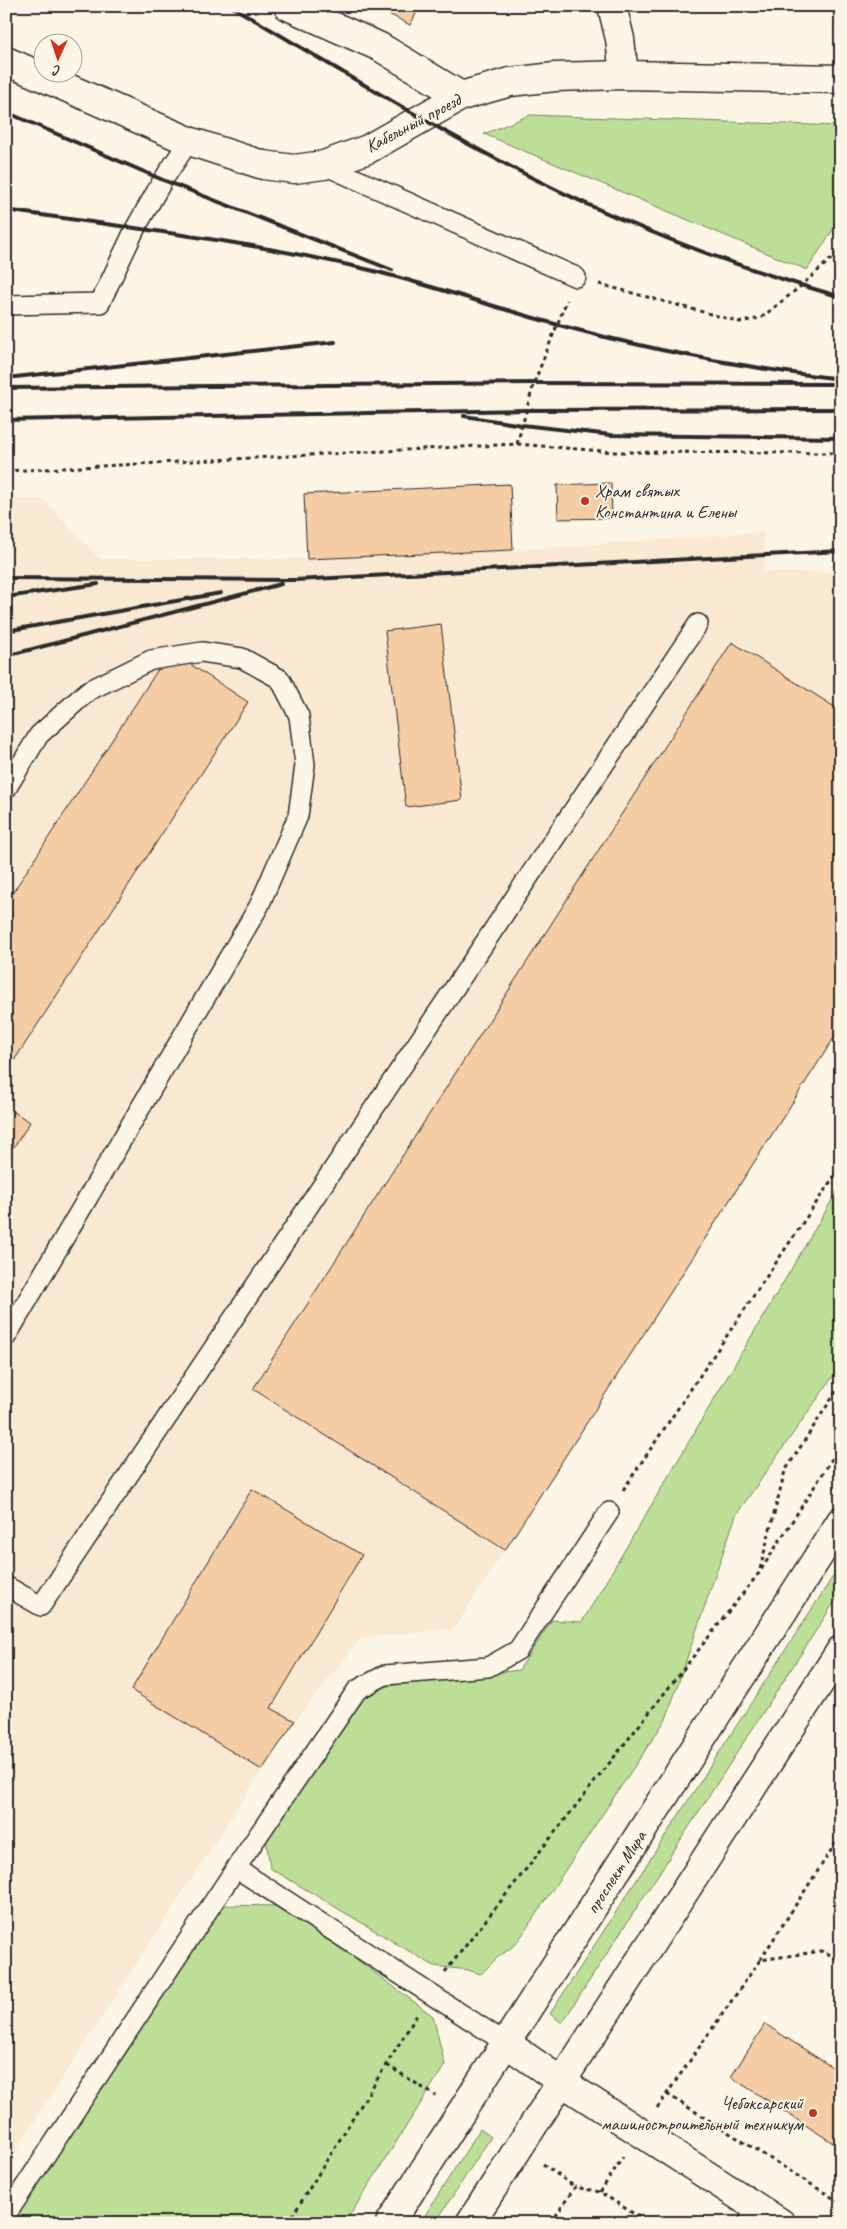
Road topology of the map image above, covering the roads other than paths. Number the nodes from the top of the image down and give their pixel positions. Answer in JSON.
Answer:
{"nodes":[{"id":1,"x":288,"y":6,"type":"edge"},
{"id":2,"x":612,"y":6,"type":"edge"},
{"id":3,"x":6,"y":61,"type":"edge"},
{"id":4,"x":624,"y":75,"type":"junction"},
{"id":5,"x":841,"y":79,"type":"edge"},
{"id":6,"x":461,"y":96,"type":"junction"},
{"id":7,"x":189,"y":141,"type":"junction"},
{"id":8,"x":324,"y":165,"type":"junction"},
{"id":9,"x":576,"y":277,"type":"road end"},
{"id":10,"x":6,"y":305,"type":"edge"},
{"id":11,"x":698,"y":624,"type":"dead end"},
{"id":12,"x":6,"y":789,"type":"edge"},
{"id":13,"x":6,"y":1337,"type":"edge"},
{"id":14,"x":609,"y":1512,"type":"road end"},
{"id":15,"x":841,"y":1521,"type":"edge"},
{"id":16,"x":6,"y":1586,"type":"edge"},
{"id":17,"x":841,"y":1650,"type":"edge"},
{"id":18,"x":236,"y":1868,"type":"junction"},
{"id":19,"x":506,"y":2043,"type":"junction"},
{"id":20,"x":562,"y":2082,"type":"junction"},
{"id":21,"x":6,"y":2214,"type":"edge"},
{"id":22,"x":752,"y":2215,"type":"edge"},
{"id":23,"x":390,"y":2223,"type":"edge"},
{"id":24,"x":470,"y":2223,"type":"edge"},
{"id":25,"x":781,"y":2223,"type":"edge"}],
"edges":[{"from":1,"to":6,"type":"main road"},
{"from":2,"to":4,"type":"main road"},
{"from":3,"to":7,"type":"main road","name":"Кабельный проезд"},
{"from":4,"to":5,"type":"main road","name":"Кабельный проезд"},
{"from":4,"to":6,"type":"main road","name":"Кабельный проезд"},
{"from":6,"to":8,"type":"main road","name":"Кабельный проезд"},
{"from":7,"to":8,"type":"main road","name":"Кабельный проезд"},
{"from":7,"to":10,"type":"lane"},
{"from":8,"to":9,"type":"lane"},
{"from":11,"to":16,"type":"lane"},
{"from":12,"to":13,"type":"lane"},
{"from":14,"to":18,"type":"lane"},
{"from":15,"to":19,"type":"main road","name":"проспект Мира"},
{"from":17,"to":20,"type":"main road"},
{"from":18,"to":19,"type":"lane"},
{"from":18,"to":21,"type":"lane"},
{"from":19,"to":20,"type":"main road"},
{"from":19,"to":23,"type":"main road","name":"проспект Мира"},
{"from":20,"to":22,"type":"main road"},
{"from":20,"to":24,"type":"main road"},
{"from":22,"to":25,"type":"main road"}]}
